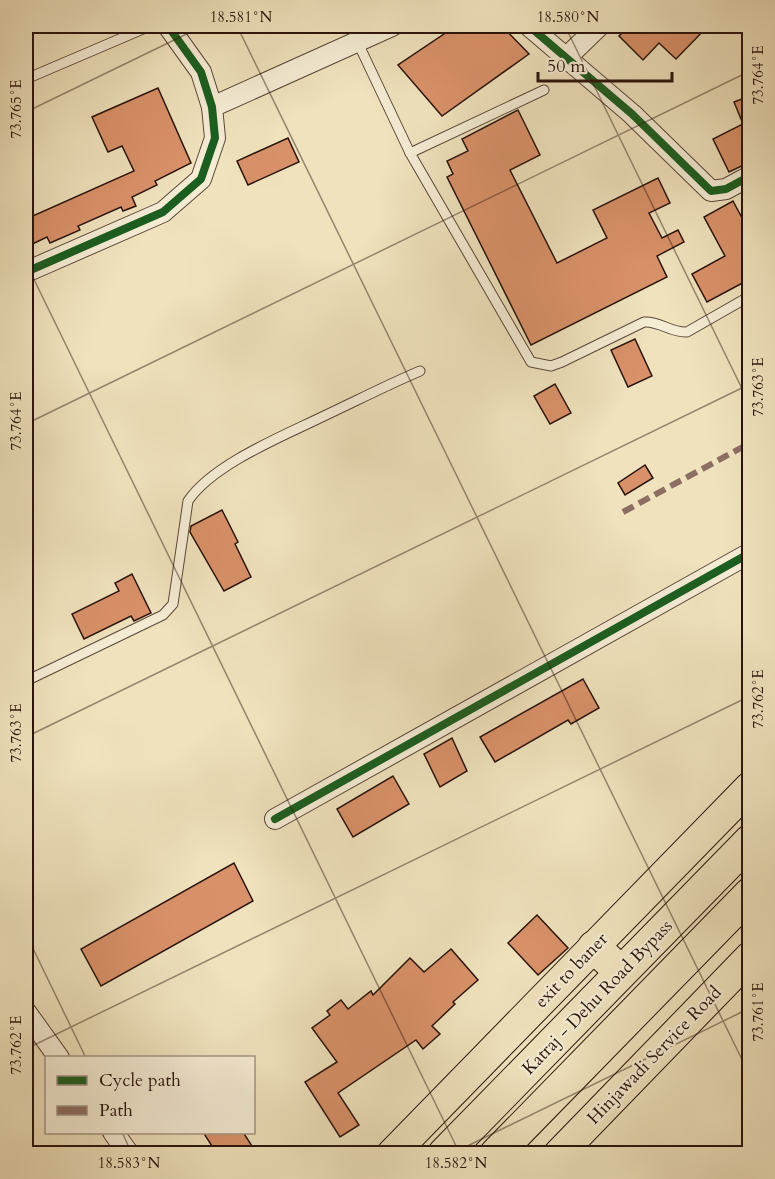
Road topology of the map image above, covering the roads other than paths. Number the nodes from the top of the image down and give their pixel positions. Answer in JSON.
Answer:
{"nodes":[{"id":1,"x":150,"y":26,"type":"edge"},
{"id":2,"x":168,"y":26,"type":"edge"},
{"id":3,"x":392,"y":26,"type":"edge"},
{"id":4,"x":529,"y":26,"type":"edge"},
{"id":5,"x":599,"y":26,"type":"edge"},
{"id":6,"x":358,"y":43,"type":"junction"},
{"id":7,"x":567,"y":57,"type":"junction"},
{"id":8,"x":26,"y":79,"type":"edge"},
{"id":9,"x":544,"y":90,"type":"dead end"},
{"id":10,"x":212,"y":107,"type":"junction"},
{"id":11,"x":410,"y":153,"type":"junction"},
{"id":12,"x":750,"y":176,"type":"edge"},
{"id":13,"x":26,"y":272,"type":"edge"},
{"id":14,"x":750,"y":296,"type":"edge"},
{"id":15,"x":420,"y":370,"type":"dead end"},
{"id":16,"x":750,"y":553,"type":"edge"},
{"id":17,"x":26,"y":681,"type":"edge"},
{"id":18,"x":750,"y":787,"type":"edge"},
{"id":19,"x":275,"y":819,"type":"dead end"},
{"id":20,"x":750,"y":841,"type":"edge"},
{"id":21,"x":750,"y":894,"type":"edge"},
{"id":22,"x":594,"y":947,"type":"junction"},
{"id":23,"x":750,"y":957,"type":"edge"},
{"id":24,"x":621,"y":972,"type":"junction"},
{"id":25,"x":26,"y":1012,"type":"edge"},
{"id":26,"x":58,"y":1056,"type":"edge"},
{"id":27,"x":114,"y":1134,"type":"edge"},
{"id":28,"x":129,"y":1154,"type":"edge"},
{"id":29,"x":392,"y":1154,"type":"edge"},
{"id":30,"x":444,"y":1154,"type":"edge"},
{"id":31,"x":496,"y":1154,"type":"edge"},
{"id":32,"x":559,"y":1154,"type":"edge"}],
"edges":[{"from":1,"to":8,"type":"lane"},
{"from":2,"to":10,"type":"street"},
{"from":3,"to":6,"type":"street"},
{"from":4,"to":7,"type":"street"},
{"from":5,"to":7,"type":"street"},
{"from":6,"to":10,"type":"street"},
{"from":6,"to":11,"type":"lane"},
{"from":7,"to":12,"type":"street"},
{"from":9,"to":11,"type":"lane"},
{"from":10,"to":13,"type":"street"},
{"from":11,"to":14,"type":"lane"},
{"from":15,"to":17,"type":"lane"},
{"from":16,"to":19,"type":"street"},
{"from":18,"to":22,"type":"main road","name":"exit to baner"},
{"from":20,"to":24,"type":"highway","name":"Katraj - Dehu Road Bypass"},
{"from":21,"to":31,"type":"highway","name":"Katraj - Dehu Road Bypass"},
{"from":22,"to":24,"type":"highway"},
{"from":22,"to":29,"type":"main road","name":"exit to baner"},
{"from":23,"to":32,"type":"main road","name":"Hinjawadi Service Road"},
{"from":24,"to":30,"type":"highway","name":"Katraj - Dehu Road Bypass"},
{"from":25,"to":26,"type":"street"},
{"from":27,"to":28,"type":"street"}]}
